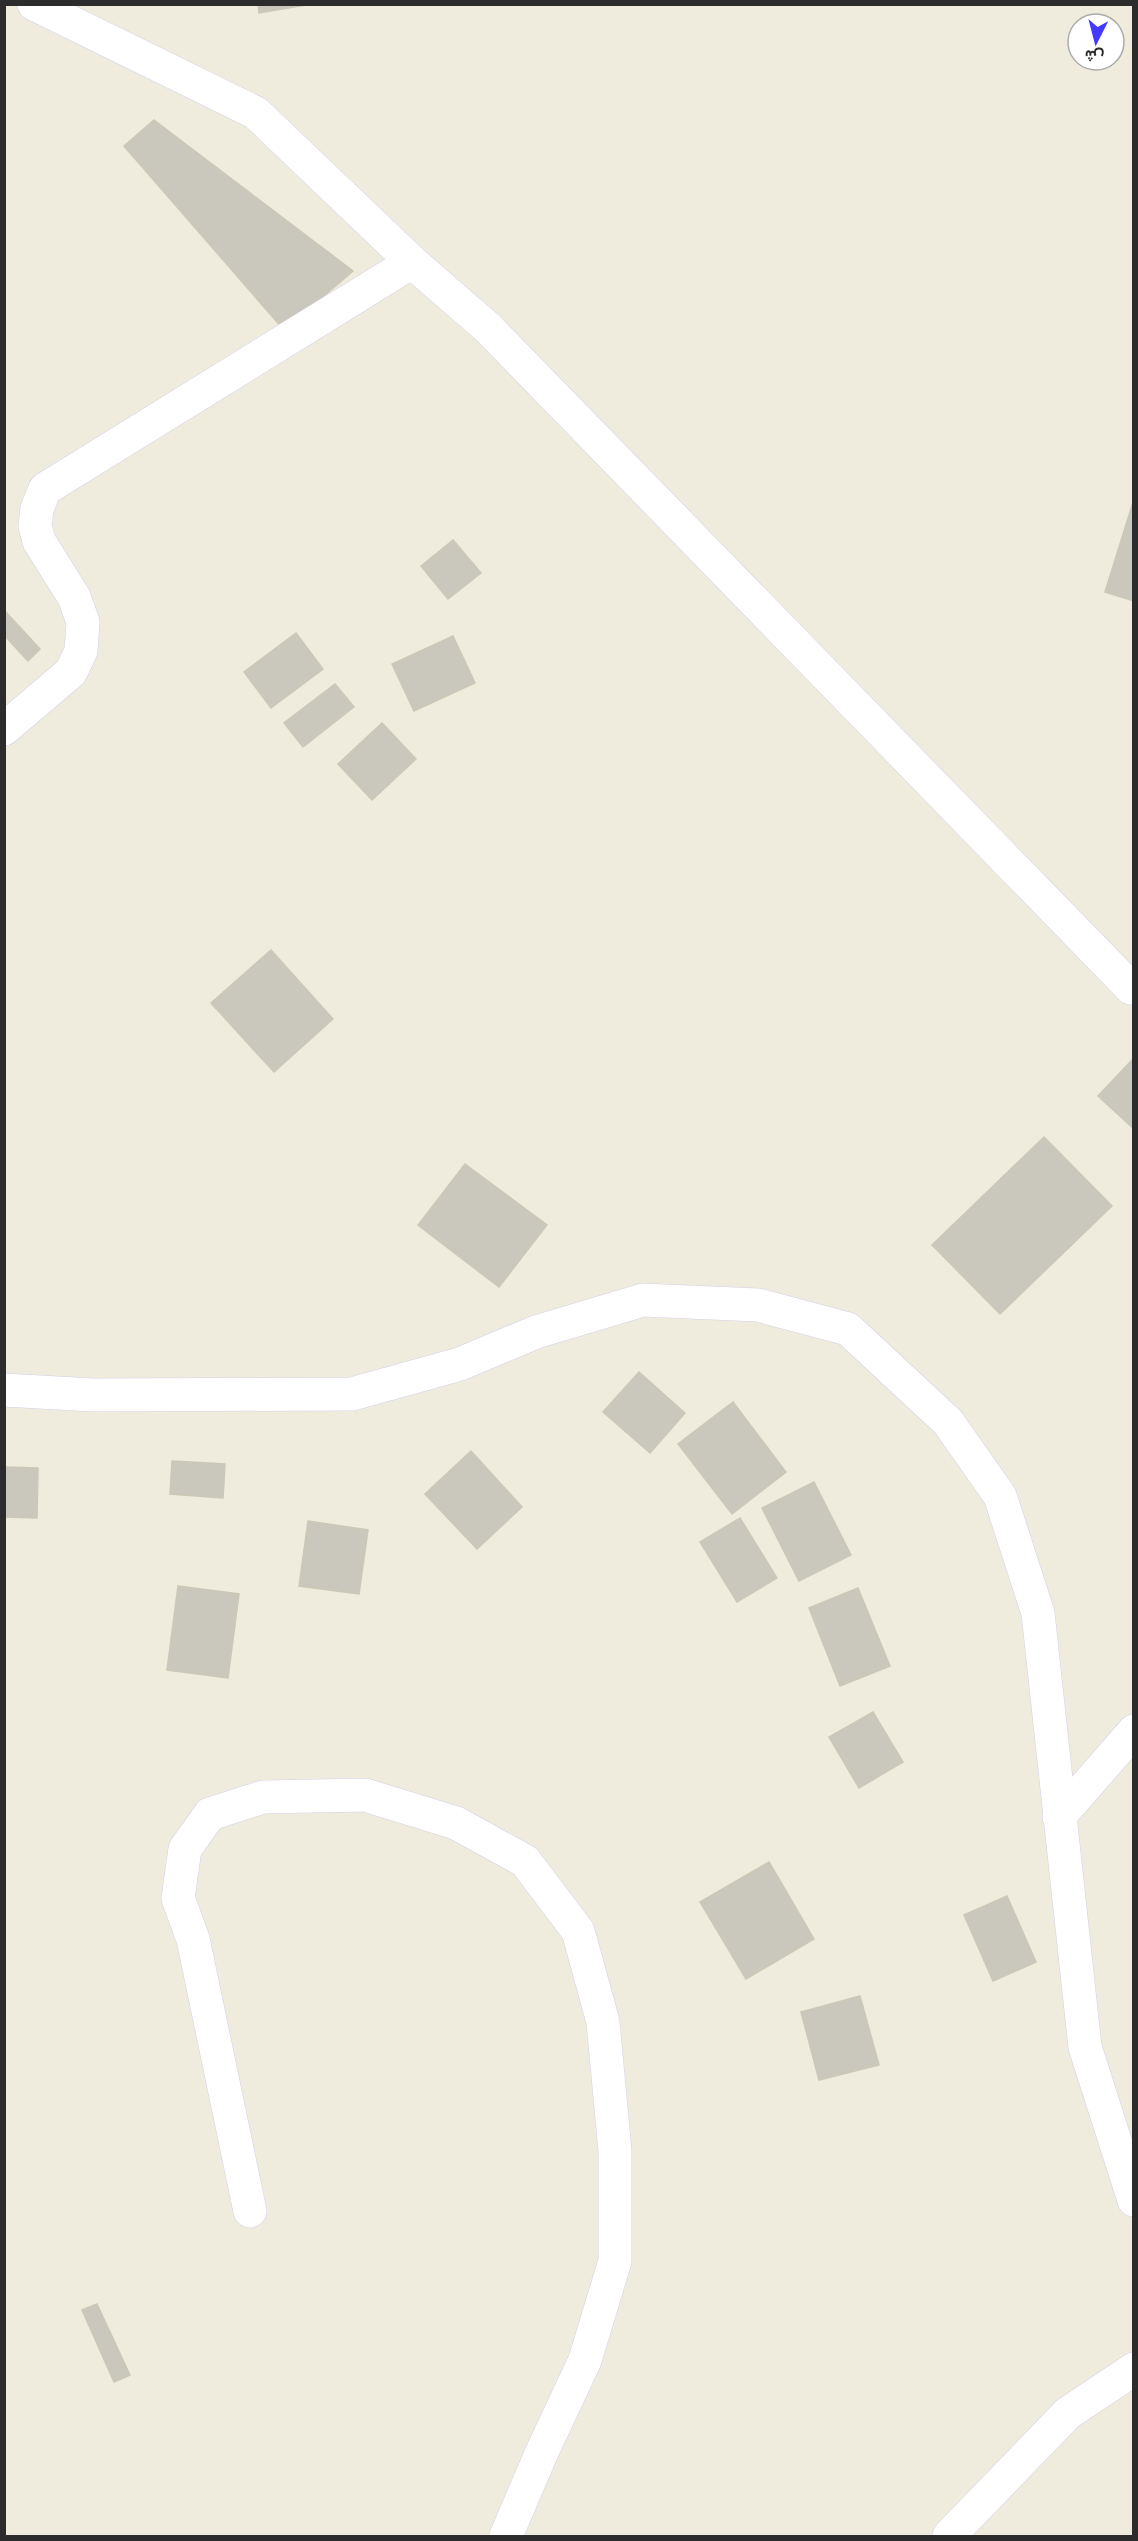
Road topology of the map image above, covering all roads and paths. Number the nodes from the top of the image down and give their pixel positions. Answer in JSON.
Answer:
{"nodes":[{"id":1,"x":34,"y":4,"type":"edge"},
{"id":2,"x":412,"y":262,"type":"junction"},
{"id":3,"x":4,"y":729,"type":"edge"},
{"id":4,"x":1133,"y":988,"type":"edge"},
{"id":5,"x":4,"y":1390,"type":"edge"},
{"id":6,"x":1134,"y":1731,"type":"edge"},
{"id":7,"x":1059,"y":1817,"type":"junction"},
{"id":8,"x":1134,"y":2200,"type":"edge"},
{"id":9,"x":250,"y":2211,"type":"dead end"},
{"id":10,"x":1134,"y":2368,"type":"edge"},
{"id":11,"x":506,"y":2536,"type":"edge"},
{"id":12,"x":949,"y":2536,"type":"edge"}],
"edges":[{"from":1,"to":2,"type":"street"},
{"from":2,"to":3,"type":"street"},
{"from":2,"to":4,"type":"street"},
{"from":5,"to":7,"type":"street"},
{"from":6,"to":7,"type":"street"},
{"from":7,"to":8,"type":"street"},
{"from":9,"to":11,"type":"street"},
{"from":10,"to":12,"type":"street"}]}
